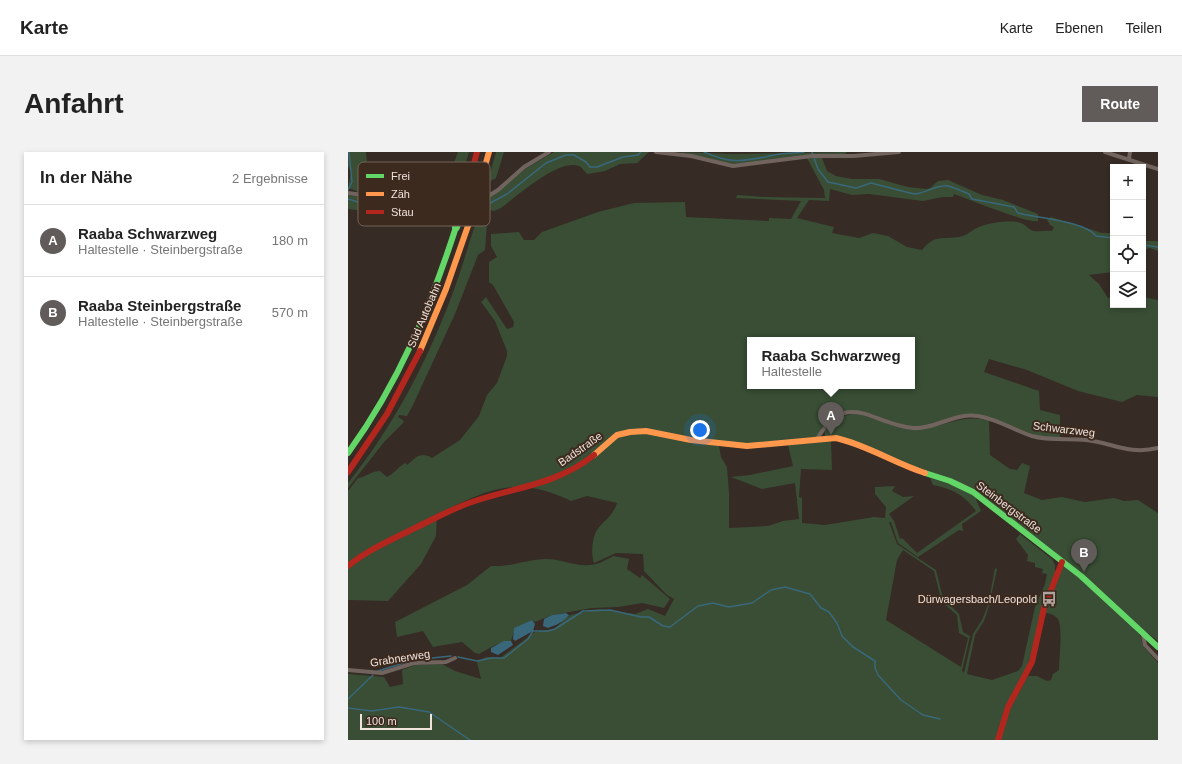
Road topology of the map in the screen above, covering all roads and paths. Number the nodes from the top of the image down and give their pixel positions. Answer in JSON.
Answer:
{"nodes":[{"id":1,"x":477,"y":152,"type":"edge"},
{"id":2,"x":489,"y":152,"type":"edge"},
{"id":3,"x":549,"y":152,"type":"edge"},
{"id":4,"x":656,"y":152,"type":"edge"},
{"id":5,"x":899,"y":152,"type":"edge"},
{"id":6,"x":1105,"y":152,"type":"edge"},
{"id":7,"x":1130,"y":152,"type":"edge"},
{"id":8,"x":1129,"y":159,"type":"junction"},
{"id":9,"x":474,"y":162,"type":"edge"},
{"id":10,"x":486,"y":162,"type":"edge"},
{"id":11,"x":1158,"y":169,"type":"edge"},
{"id":12,"x":490,"y":195,"type":"edge"},
{"id":13,"x":456,"y":226,"type":"edge"},
{"id":14,"x":468,"y":226,"type":"edge"},
{"id":15,"x":818,"y":440,"type":"junction"},
{"id":16,"x":1158,"y":448,"type":"edge"},
{"id":17,"x":348,"y":454,"type":"edge"},
{"id":18,"x":348,"y":472,"type":"edge"},
{"id":19,"x":1062,"y":562,"type":"junction"},
{"id":20,"x":348,"y":566,"type":"edge"},
{"id":21,"x":1143,"y":635,"type":"junction"},
{"id":22,"x":1158,"y":646,"type":"edge"},
{"id":23,"x":455,"y":658,"type":"dead end"},
{"id":24,"x":1158,"y":659,"type":"edge"},
{"id":25,"x":348,"y":670,"type":"edge"},
{"id":26,"x":998,"y":740,"type":"edge"}],
"edges":[{"from":1,"to":9,"type":"main road","name":"Süd Autobahn","bridge":true},
{"from":2,"to":10,"type":"main road","name":"Süd Autobahn","bridge":true},
{"from":3,"to":12,"type":"street"},
{"from":4,"to":5,"type":"street"},
{"from":6,"to":8,"type":"street"},
{"from":7,"to":8,"type":"street"},
{"from":8,"to":11,"type":"street"},
{"from":13,"to":17,"type":"main road","name":"Süd Autobahn","bridge":true},
{"from":14,"to":18,"type":"main road","name":"Süd Autobahn","bridge":true},
{"from":15,"to":16,"type":"street","name":"Schwarzweg"},
{"from":15,"to":19,"type":"main road","name":"Steinbergstraße"},
{"from":15,"to":20,"type":"main road","name":"Badstraße"},
{"from":19,"to":21,"type":"main road","name":"Steinbergstraße"},
{"from":19,"to":26,"type":"main road"},
{"from":21,"to":22,"type":"main road","name":"Steinbergstraße"},
{"from":21,"to":24,"type":"street"},
{"from":23,"to":25,"type":"street","name":"Grabnerweg"}]}
